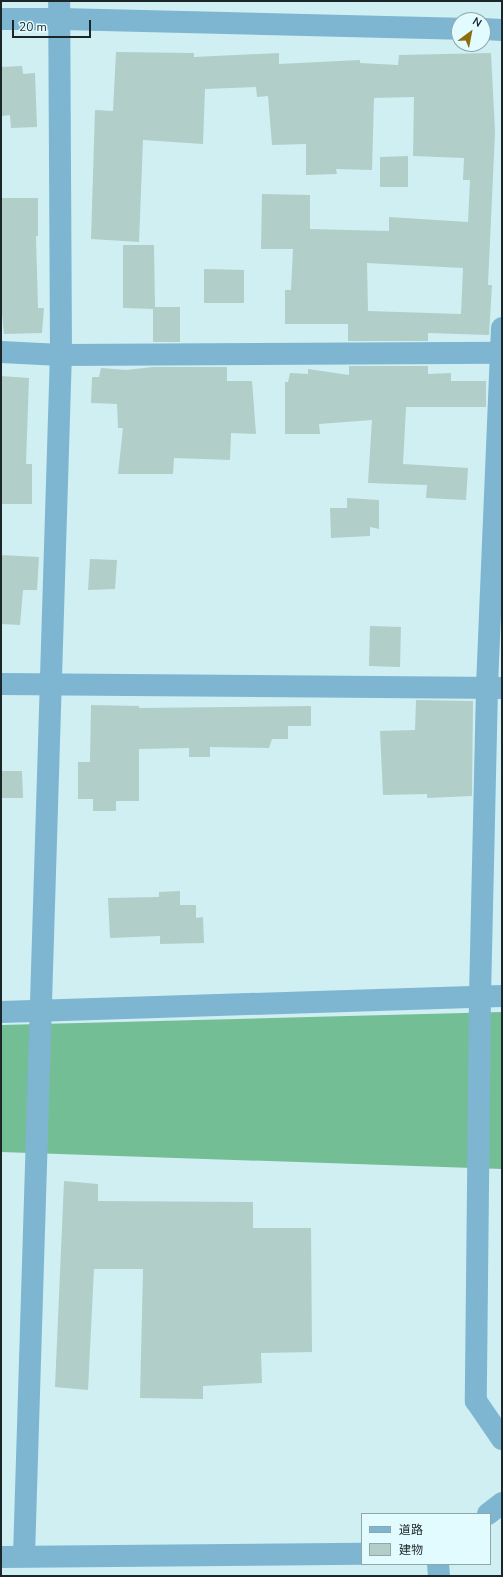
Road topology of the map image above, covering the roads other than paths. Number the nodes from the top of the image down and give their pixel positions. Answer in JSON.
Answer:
{"nodes":[{"id":1,"x":60,"y":10,"type":"edge"},
{"id":2,"x":1,"y":20,"type":"edge"},
{"id":3,"x":451,"y":29,"type":"edge"},
{"id":4,"x":491,"y":29,"type":"edge"},
{"id":5,"x":502,"y":30,"type":"edge"},
{"id":6,"x":502,"y":328,"type":"edge"},
{"id":7,"x":1,"y":352,"type":"edge"},
{"id":8,"x":502,"y":353,"type":"edge"},
{"id":9,"x":61,"y":355,"type":"junction"},
{"id":10,"x":1,"y":684,"type":"edge"},
{"id":11,"x":52,"y":686,"type":"junction"},
{"id":12,"x":495,"y":688,"type":"edge"},
{"id":13,"x":480,"y":996,"type":"junction"},
{"id":14,"x":502,"y":996,"type":"edge"},
{"id":15,"x":1,"y":1012,"type":"edge"},
{"id":16,"x":42,"y":1012,"type":"junction"},
{"id":17,"x":502,"y":1439,"type":"edge"},
{"id":18,"x":502,"y":1503,"type":"edge"},
{"id":19,"x":489,"y":1513,"type":"edge"},
{"id":20,"x":361,"y":1554,"type":"edge"},
{"id":21,"x":24,"y":1556,"type":"junction"},
{"id":22,"x":1,"y":1557,"type":"edge"},
{"id":23,"x":438,"y":1565,"type":"edge"},
{"id":24,"x":439,"y":1576,"type":"edge"}],
"edges":[{"from":1,"to":2,"type":"street"},
{"from":1,"to":3,"type":"street"},
{"from":1,"to":9,"type":"street"},
{"from":4,"to":5,"type":"street"},
{"from":6,"to":8,"type":"street"},
{"from":7,"to":9,"type":"street"},
{"from":8,"to":9,"type":"street"},
{"from":8,"to":12,"type":"street"},
{"from":9,"to":11,"type":"street"},
{"from":10,"to":11,"type":"street"},
{"from":11,"to":12,"type":"street"},
{"from":11,"to":16,"type":"street"},
{"from":12,"to":13,"type":"street"},
{"from":13,"to":14,"type":"street"},
{"from":13,"to":16,"type":"street"},
{"from":13,"to":17,"type":"street"},
{"from":15,"to":16,"type":"street"},
{"from":16,"to":21,"type":"street"},
{"from":18,"to":19,"type":"street"},
{"from":20,"to":21,"type":"street"},
{"from":21,"to":22,"type":"street"},
{"from":23,"to":24,"type":"street"}]}
